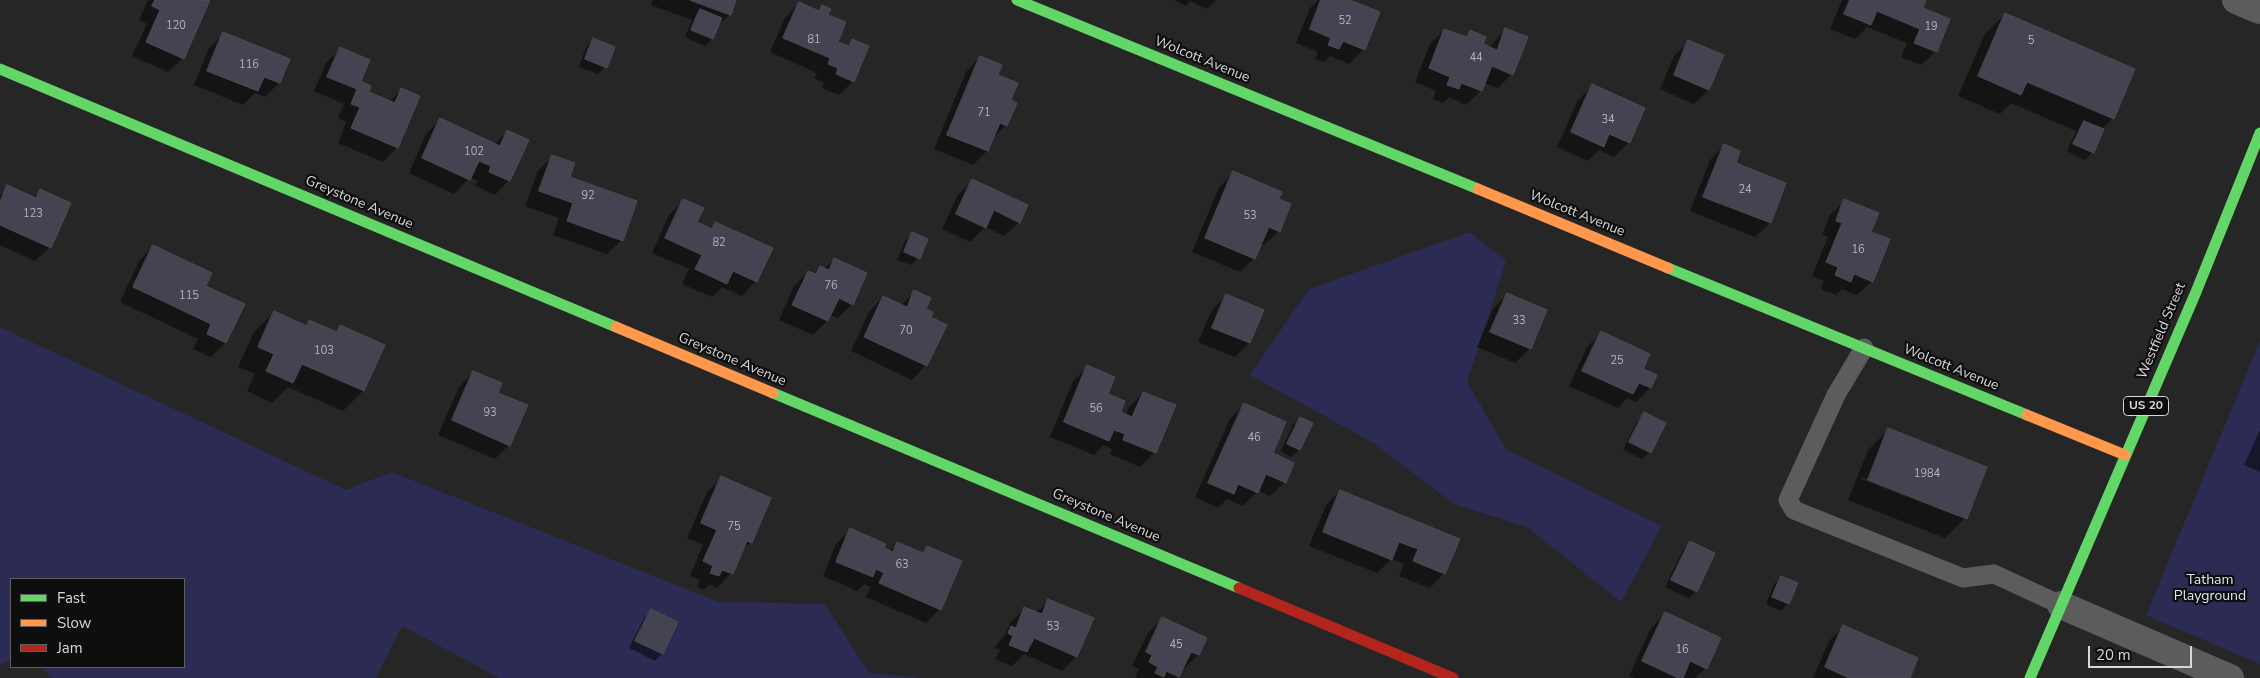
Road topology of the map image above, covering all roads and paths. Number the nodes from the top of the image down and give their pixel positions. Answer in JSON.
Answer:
{"nodes":[{"id":1,"x":1017,"y":0,"type":"edge"},
{"id":2,"x":2236,"y":0,"type":"edge"},
{"id":3,"x":2260,"y":10,"type":"edge"},
{"id":4,"x":0,"y":69,"type":"edge"},
{"id":5,"x":2260,"y":133,"type":"edge"},
{"id":6,"x":1864,"y":348,"type":"junction"},
{"id":7,"x":2125,"y":455,"type":"junction"},
{"id":8,"x":2062,"y":605,"type":"junction"},
{"id":9,"x":1453,"y":678,"type":"edge"},
{"id":10,"x":2030,"y":678,"type":"edge"},
{"id":11,"x":2230,"y":678,"type":"edge"}],
"edges":[{"from":1,"to":6,"type":"street","name":"Wolcott Avenue"},
{"from":2,"to":3,"type":"street"},
{"from":4,"to":9,"type":"street","name":"Greystone Avenue"},
{"from":5,"to":7,"type":"street","name":"Westfield Street","number":"US 20"},
{"from":6,"to":7,"type":"street","name":"Wolcott Avenue"},
{"from":6,"to":8,"type":"lane"},
{"from":7,"to":8,"type":"street","name":"Westfield Street","number":"US 20"},
{"from":8,"to":10,"type":"street","name":"Westfield Street","number":"US 20"},
{"from":8,"to":11,"type":"street"}]}
